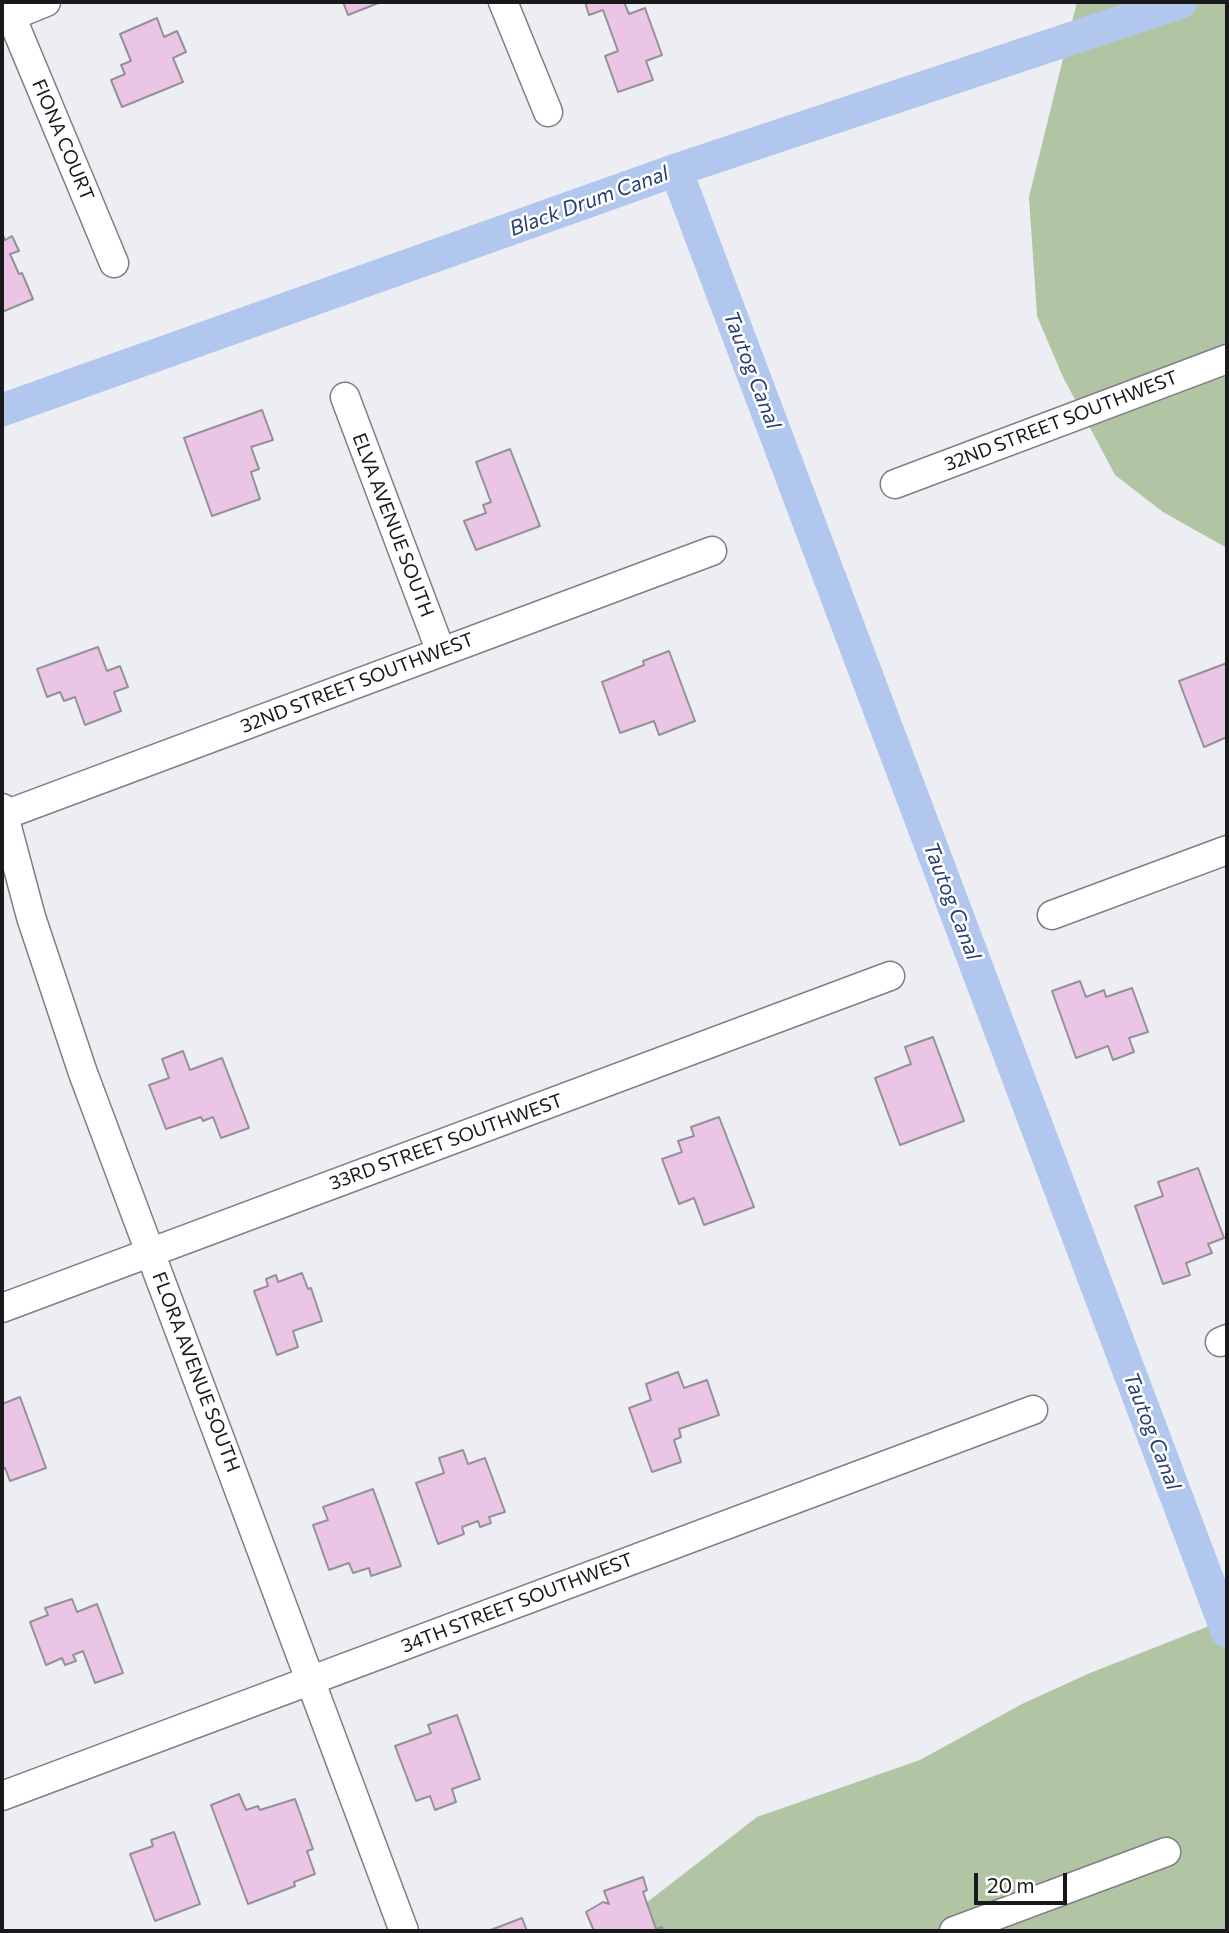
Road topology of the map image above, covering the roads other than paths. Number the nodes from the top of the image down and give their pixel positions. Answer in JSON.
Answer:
{"nodes":[{"id":1,"x":46,"y":2,"type":"edge"},
{"id":2,"x":503,"y":2,"type":"edge"},
{"id":3,"x":6,"y":18,"type":"edge"},
{"id":4,"x":548,"y":112,"type":"dead end"},
{"id":5,"x":114,"y":263,"type":"dead end"},
{"id":6,"x":1227,"y":359,"type":"edge"},
{"id":7,"x":345,"y":397,"type":"dead end"},
{"id":8,"x":895,"y":484,"type":"dead end"},
{"id":9,"x":712,"y":551,"type":"dead end"},
{"id":10,"x":441,"y":652,"type":"junction"},
{"id":11,"x":3,"y":813,"type":"edge"},
{"id":12,"x":1227,"y":850,"type":"edge"},
{"id":13,"x":1052,"y":915,"type":"dead end"},
{"id":14,"x":890,"y":976,"type":"dead end"},
{"id":15,"x":150,"y":1252,"type":"junction"},
{"id":16,"x":2,"y":1308,"type":"edge"},
{"id":17,"x":1033,"y":1410,"type":"dead end"},
{"id":18,"x":311,"y":1681,"type":"junction"},
{"id":19,"x":2,"y":1797,"type":"edge"},
{"id":20,"x":1166,"y":1852,"type":"dead end"},
{"id":21,"x":404,"y":1931,"type":"edge"},
{"id":22,"x":954,"y":1931,"type":"edge"}],
"edges":[{"from":1,"to":3,"type":"street"},
{"from":2,"to":4,"type":"street"},
{"from":3,"to":5,"type":"street","name":"FIONA COURT"},
{"from":6,"to":8,"type":"street","name":"32ND STREET SOUTHWEST"},
{"from":7,"to":10,"type":"street","name":"ELVA AVENUE SOUTH"},
{"from":9,"to":10,"type":"street","name":"32ND STREET SOUTHWEST"},
{"from":10,"to":11,"type":"street","name":"32ND STREET SOUTHWEST"},
{"from":11,"to":15,"type":"street","name":"FLORA AVENUE SOUTH"},
{"from":12,"to":13,"type":"street"},
{"from":14,"to":15,"type":"street","name":"33RD STREET SOUTHWEST"},
{"from":15,"to":16,"type":"street","name":"33RD STREET SOUTHWEST"},
{"from":15,"to":18,"type":"street","name":"FLORA AVENUE SOUTH"},
{"from":17,"to":18,"type":"street","name":"34TH STREET SOUTHWEST"},
{"from":18,"to":19,"type":"street","name":"34TH STREET SOUTHWEST"},
{"from":18,"to":21,"type":"street","name":"FLORA AVENUE SOUTH"},
{"from":20,"to":22,"type":"street"}]}
